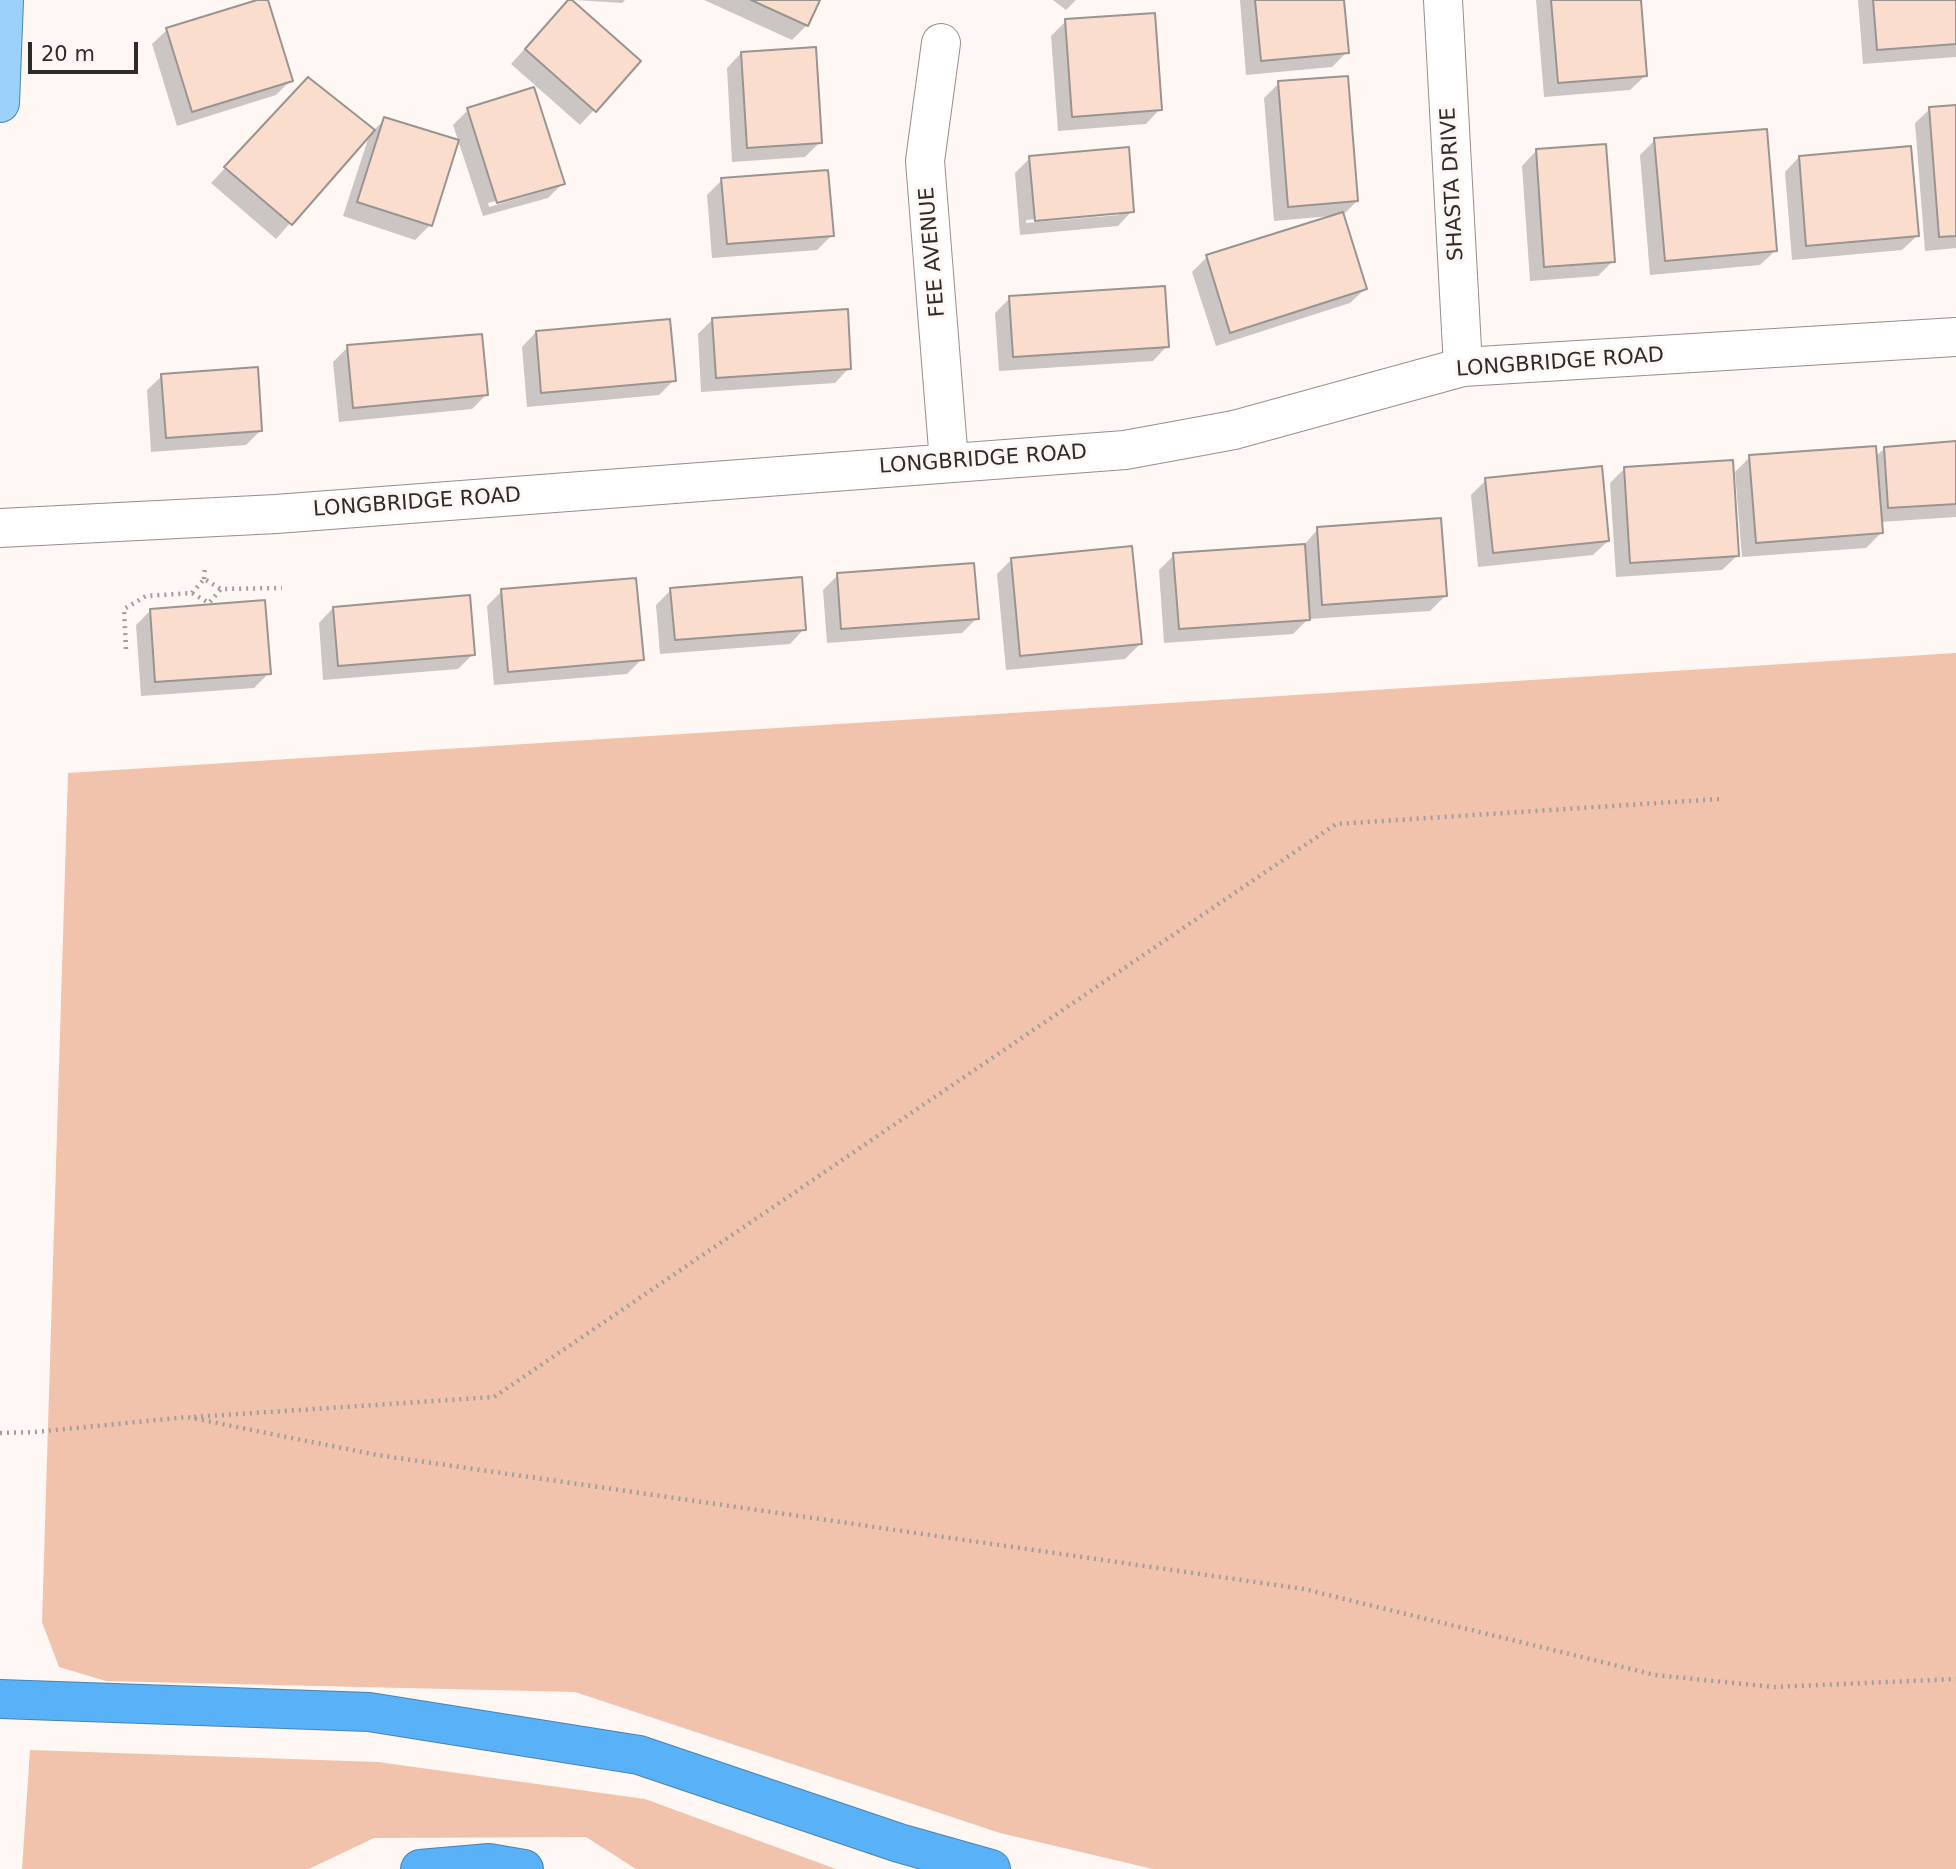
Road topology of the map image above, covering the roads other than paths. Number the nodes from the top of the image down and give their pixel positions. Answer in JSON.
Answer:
{"nodes":[{"id":1,"x":4,"y":0,"type":"edge"},
{"id":2,"x":1443,"y":0,"type":"edge"},
{"id":3,"x":941,"y":43,"type":"dead end"},
{"id":4,"x":0,"y":103,"type":"edge"},
{"id":5,"x":1956,"y":337,"type":"edge"},
{"id":6,"x":1463,"y":367,"type":"junction"},
{"id":7,"x":949,"y":462,"type":"junction"},
{"id":8,"x":0,"y":528,"type":"edge"},
{"id":9,"x":0,"y":1699,"type":"edge"},
{"id":10,"x":420,"y":1869,"type":"edge"},
{"id":11,"x":524,"y":1869,"type":"edge"},
{"id":12,"x":991,"y":1869,"type":"edge"}],
"edges":[{"from":1,"to":4,"type":"main road"},
{"from":2,"to":6,"type":"street","name":"SHASTA DRIVE"},
{"from":3,"to":7,"type":"street","name":"FEE AVENUE"},
{"from":5,"to":6,"type":"street","name":"LONGBRIDGE ROAD"},
{"from":6,"to":7,"type":"street","name":"LONGBRIDGE ROAD"},
{"from":7,"to":8,"type":"street","name":"LONGBRIDGE ROAD"},
{"from":9,"to":12,"type":"highway"},
{"from":10,"to":11,"type":"highway"}]}
